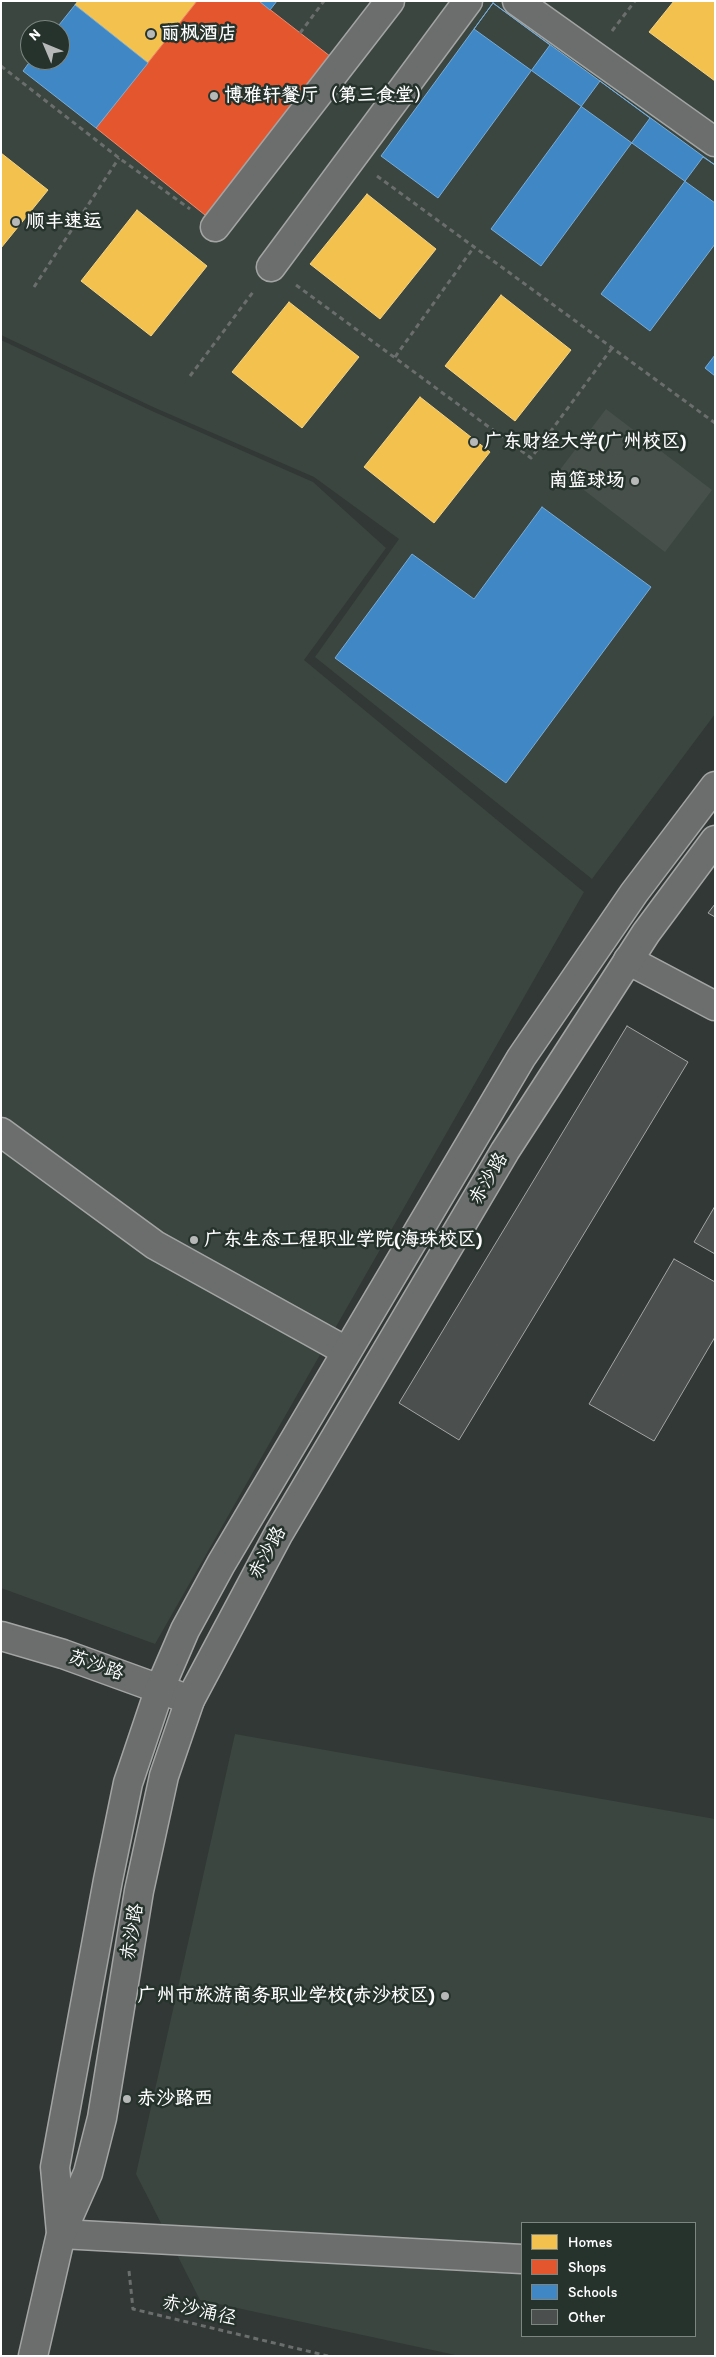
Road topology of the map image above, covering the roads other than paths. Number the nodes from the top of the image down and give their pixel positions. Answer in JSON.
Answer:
{"nodes":[{"id":1,"x":390,"y":1,"type":"edge"},
{"id":2,"x":468,"y":1,"type":"edge"},
{"id":3,"x":517,"y":1,"type":"edge"},
{"id":4,"x":715,"y":142,"type":"edge"},
{"id":5,"x":216,"y":227,"type":"road end"},
{"id":6,"x":272,"y":267,"type":"road end"},
{"id":7,"x":715,"y":786,"type":"edge"},
{"id":8,"x":715,"y":840,"type":"edge"},
{"id":9,"x":628,"y":960,"type":"junction"},
{"id":10,"x":715,"y":1006,"type":"edge"},
{"id":11,"x":1,"y":1132,"type":"edge"},
{"id":12,"x":346,"y":1351,"type":"junction"},
{"id":13,"x":1,"y":1636,"type":"edge"},
{"id":14,"x":160,"y":1688,"type":"junction"},
{"id":15,"x":190,"y":1700,"type":"junction"},
{"id":16,"x":61,"y":2234,"type":"junction"},
{"id":17,"x":521,"y":2259,"type":"edge"},
{"id":18,"x":34,"y":2356,"type":"edge"}],
"edges":[{"from":1,"to":5,"type":"main road"},
{"from":2,"to":6,"type":"main road"},
{"from":3,"to":4,"type":"main road"},
{"from":7,"to":12,"type":"main road"},
{"from":8,"to":9,"type":"main road","name":"赤沙路"},
{"from":9,"to":10,"type":"main road"},
{"from":9,"to":15,"type":"main road","name":"赤沙路"},
{"from":11,"to":12,"type":"main road"},
{"from":12,"to":14,"type":"main road"},
{"from":13,"to":14,"type":"main road","name":"苏沙路"},
{"from":14,"to":15,"type":"main road","name":"苏沙路"},
{"from":14,"to":16,"type":"main road"},
{"from":15,"to":16,"type":"main road","name":"赤沙路"},
{"from":16,"to":17,"type":"main road"},
{"from":16,"to":18,"type":"main road","name":"赤沙路"}]}
